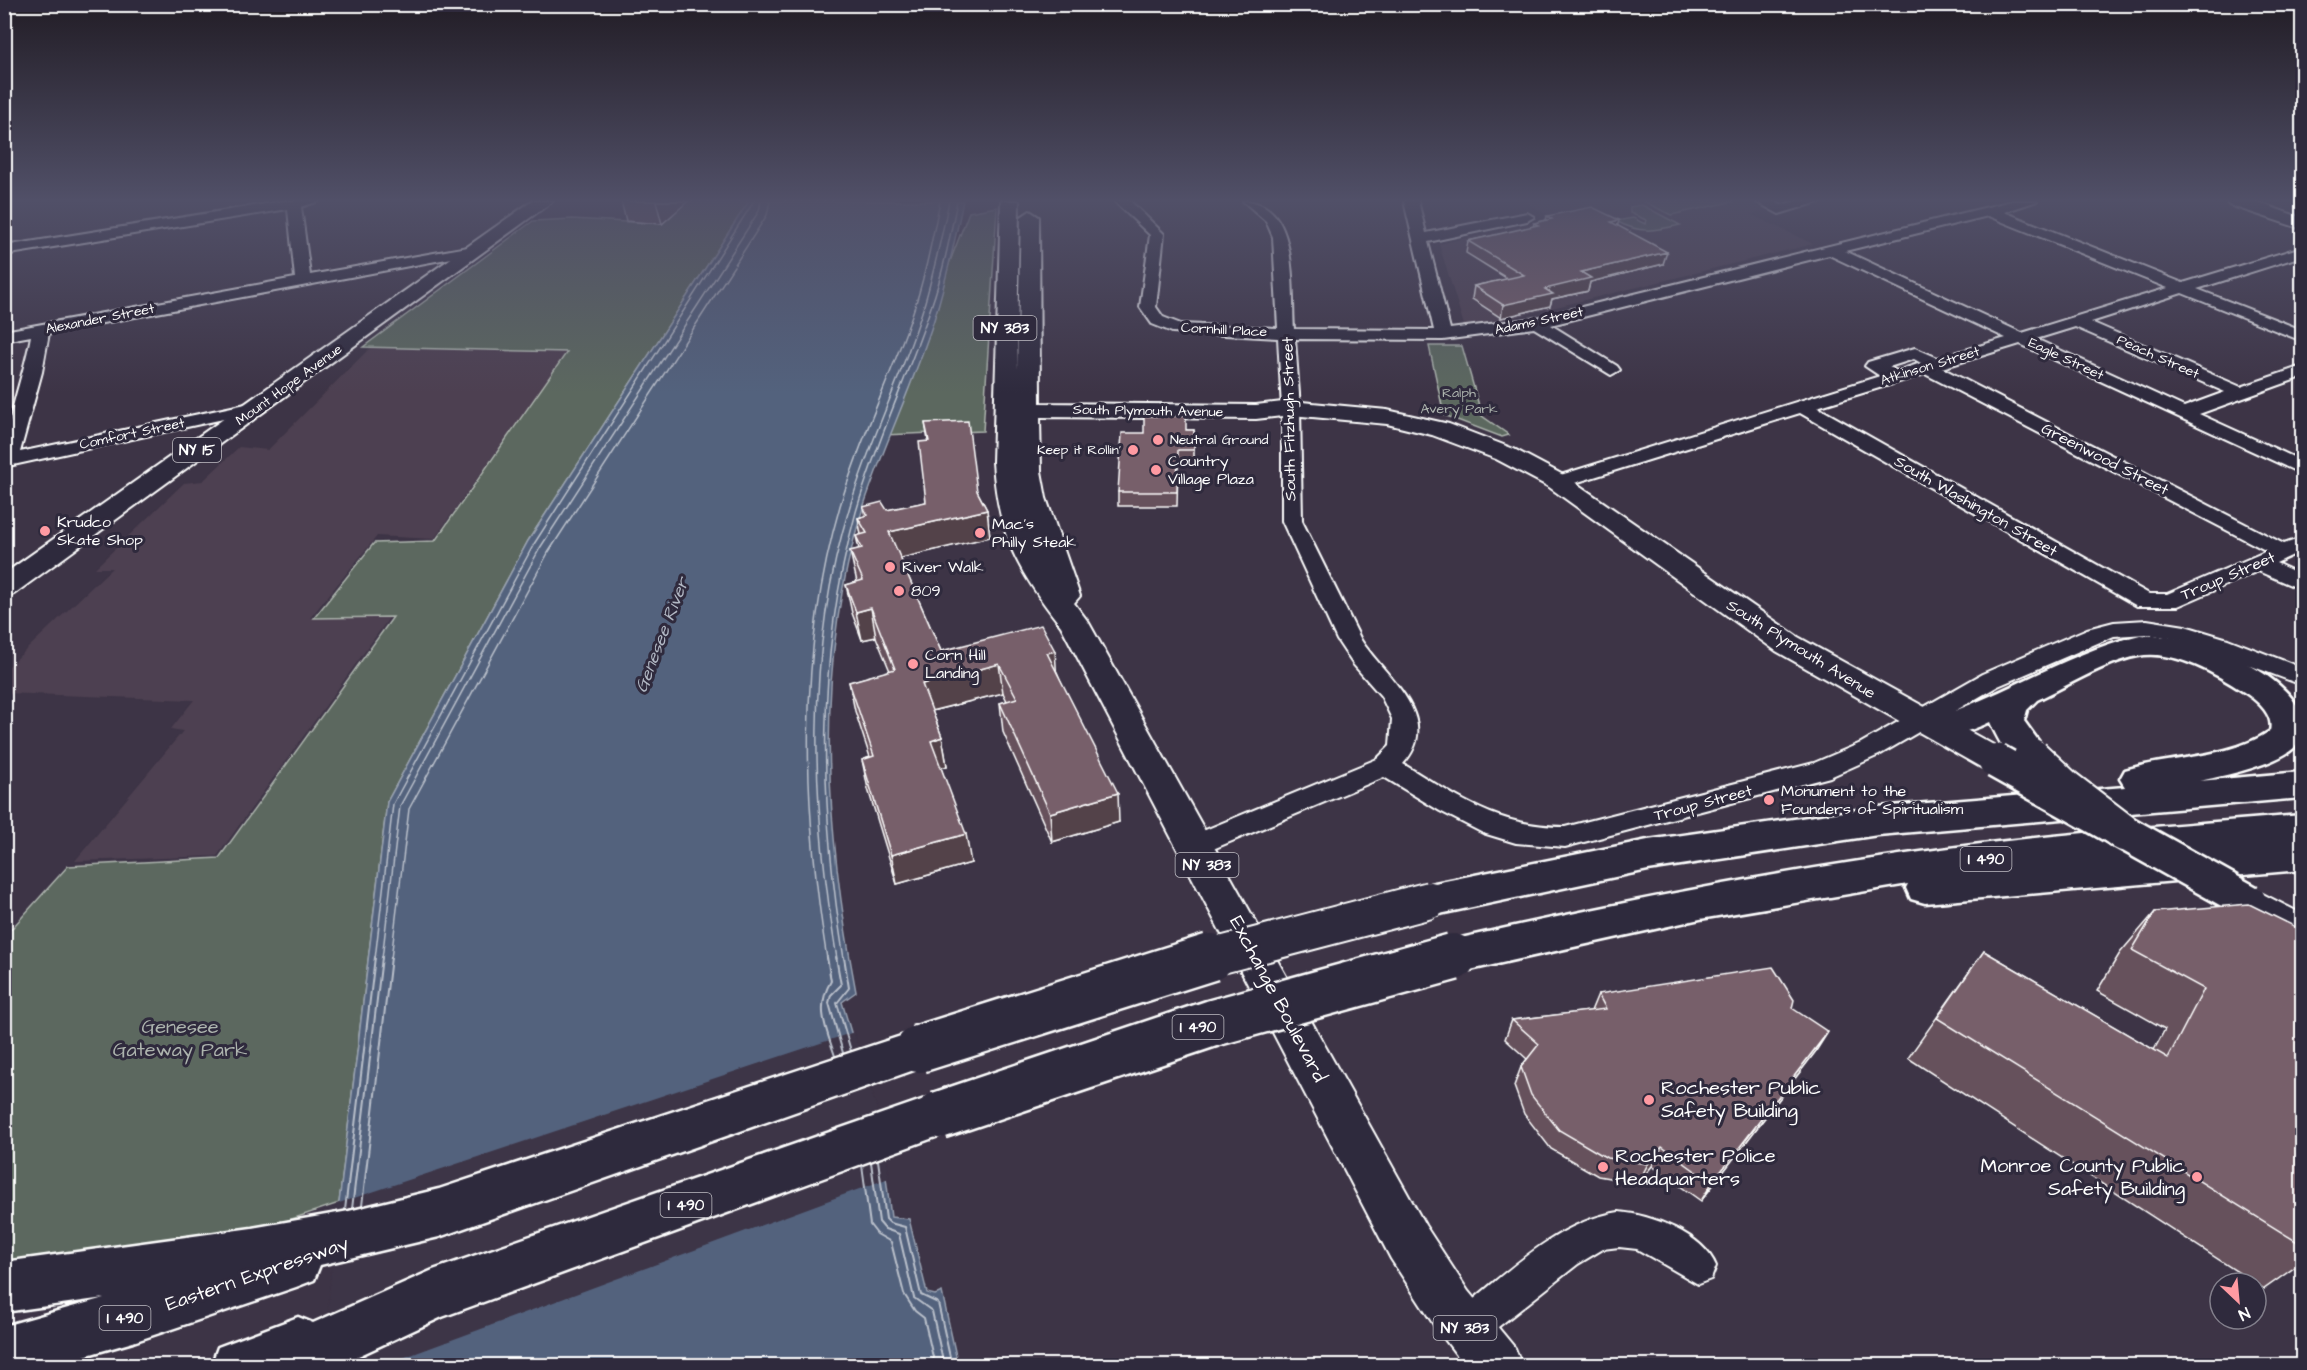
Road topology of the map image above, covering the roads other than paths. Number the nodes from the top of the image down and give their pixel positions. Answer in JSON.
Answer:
{"nodes":[{"id":1,"x":301,"y":265,"type":"edge"},
{"id":2,"x":391,"y":265,"type":"edge"},
{"id":3,"x":456,"y":265,"type":"edge"},
{"id":4,"x":1007,"y":265,"type":"edge"},
{"id":5,"x":1026,"y":265,"type":"edge"},
{"id":6,"x":1153,"y":265,"type":"edge"},
{"id":7,"x":1282,"y":265,"type":"edge"},
{"id":8,"x":1426,"y":265,"type":"edge"},
{"id":9,"x":1770,"y":265,"type":"edge"},
{"id":10,"x":1862,"y":265,"type":"edge"},
{"id":11,"x":2124,"y":265,"type":"edge"},
{"id":12,"x":2256,"y":265,"type":"edge"},
{"id":13,"x":303,"y":281,"type":"junction"},
{"id":14,"x":2181,"y":288,"type":"junction"},
{"id":15,"x":2076,"y":321,"type":"junction"},
{"id":16,"x":1536,"y":323,"type":"junction"},
{"id":17,"x":41,"y":330,"type":"junction"},
{"id":18,"x":1287,"y":333,"type":"junction"},
{"id":19,"x":1443,"y":335,"type":"junction"},
{"id":20,"x":4,"y":336,"type":"edge"},
{"id":21,"x":2302,"y":336,"type":"edge"},
{"id":22,"x":2020,"y":338,"type":"junction"},
{"id":23,"x":1931,"y":366,"type":"junction"},
{"id":24,"x":1611,"y":370,"type":"dead end"},
{"id":25,"x":2302,"y":371,"type":"edge"},
{"id":26,"x":1895,"y":377,"type":"junction"},
{"id":27,"x":2241,"y":393,"type":"junction"},
{"id":28,"x":1016,"y":403,"type":"junction"},
{"id":29,"x":260,"y":406,"type":"junction"},
{"id":30,"x":1801,"y":406,"type":"junction"},
{"id":31,"x":1291,"y":408,"type":"junction"},
{"id":32,"x":2183,"y":413,"type":"junction"},
{"id":33,"x":6,"y":461,"type":"edge"},
{"id":34,"x":2302,"y":468,"type":"edge"},
{"id":35,"x":1558,"y":482,"type":"junction"},
{"id":36,"x":2293,"y":548,"type":"edge"},
{"id":37,"x":2258,"y":563,"type":"junction"},
{"id":38,"x":2302,"y":583,"type":"edge"},
{"id":39,"x":4,"y":588,"type":"edge"},
{"id":40,"x":2152,"y":602,"type":"joint"},
{"id":41,"x":2302,"y":677,"type":"edge"},
{"id":42,"x":2032,"y":687,"type":"junction"},
{"id":43,"x":1920,"y":719,"type":"junction"},
{"id":44,"x":1386,"y":766,"type":"junction"},
{"id":45,"x":2302,"y":785,"type":"edge"},
{"id":46,"x":1917,"y":817,"type":"junction"},
{"id":47,"x":2302,"y":829,"type":"edge"},
{"id":48,"x":2124,"y":833,"type":"junction"},
{"id":49,"x":1196,"y":845,"type":"junction"},
{"id":50,"x":2302,"y":855,"type":"edge"},
{"id":51,"x":1672,"y":910,"type":"junction"},
{"id":52,"x":2302,"y":932,"type":"edge"},
{"id":53,"x":439,"y":1213,"type":"junction"},
{"id":54,"x":1698,"y":1266,"type":"dead end"},
{"id":55,"x":106,"y":1273,"type":"junction"},
{"id":56,"x":4,"y":1279,"type":"edge"},
{"id":57,"x":4,"y":1287,"type":"edge"},
{"id":58,"x":433,"y":1295,"type":"junction"},
{"id":59,"x":1466,"y":1329,"type":"junction"},
{"id":60,"x":4,"y":1352,"type":"edge"},
{"id":61,"x":237,"y":1365,"type":"edge"},
{"id":62,"x":277,"y":1365,"type":"edge"},
{"id":63,"x":1497,"y":1365,"type":"edge"}],
"edges":[{"from":1,"to":13,"type":"street"},
{"from":2,"to":13,"type":"street","name":"Alexander Street"},
{"from":3,"to":29,"type":"main road","name":"Mount Hope Avenue","number":"NY 15"},
{"from":4,"to":28,"type":"main road","name":"Exchange Boulevard","number":"NY 383"},
{"from":5,"to":28,"type":"main road","name":"Exchange Boulevard","number":"NY 383"},
{"from":6,"to":18,"type":"street","name":"Cornhill Place"},
{"from":7,"to":18,"type":"street","name":"South Fitzhugh Street"},
{"from":8,"to":19,"type":"street"},
{"from":9,"to":16,"type":"street","name":"Adams Street"},
{"from":10,"to":22,"type":"street","name":"Eagle Street"},
{"from":11,"to":14,"type":"street"},
{"from":12,"to":14,"type":"street","name":"Atkinson Street"},
{"from":13,"to":17,"type":"street","name":"Alexander Street"},
{"from":14,"to":15,"type":"street","name":"Atkinson Street"},
{"from":14,"to":21,"type":"street"},
{"from":15,"to":22,"type":"street","name":"Atkinson Street"},
{"from":15,"to":27,"type":"street","name":"Peach Street"},
{"from":16,"to":19,"type":"street","name":"Adams Street"},
{"from":16,"to":24,"type":"street"},
{"from":17,"to":20,"type":"street","name":"Alexander Street"},
{"from":17,"to":33,"type":"street"},
{"from":18,"to":19,"type":"street","name":"Adams Street"},
{"from":18,"to":31,"type":"street","name":"South Fitzhugh Street"},
{"from":22,"to":23,"type":"street","name":"Atkinson Street"},
{"from":22,"to":32,"type":"street","name":"Eagle Street"},
{"from":23,"to":26,"type":"street","name":"Atkinson Street"},
{"from":23,"to":26,"type":"street","name":"Greenwood Street"},
{"from":23,"to":36,"type":"street","name":"Greenwood Street"},
{"from":25,"to":27,"type":"street"},
{"from":26,"to":30,"type":"street","name":"Atkinson Street"},
{"from":27,"to":32,"type":"street"},
{"from":28,"to":31,"type":"main road","name":"South Plymouth Avenue"},
{"from":28,"to":49,"type":"main road","name":"Exchange Boulevard","number":"NY 383"},
{"from":29,"to":33,"type":"street","name":"Comfort Street"},
{"from":29,"to":39,"type":"main road","name":"Mount Hope Avenue","number":"NY 15"},
{"from":30,"to":35,"type":"street","name":"Atkinson Street"},
{"from":30,"to":40,"type":"street","name":"South Washington Street"},
{"from":31,"to":35,"type":"main road","name":"South Plymouth Avenue"},
{"from":31,"to":44,"type":"street","name":"South Fitzhugh Street"},
{"from":32,"to":34,"type":"street","name":"Eagle Street"},
{"from":35,"to":43,"type":"main road","name":"South Plymouth Avenue"},
{"from":36,"to":37,"type":"street","name":"Troup Street"},
{"from":37,"to":38,"type":"street"},
{"from":37,"to":40,"type":"street","name":"Troup Street"},
{"from":41,"to":43,"type":"street","name":"Troup Street"},
{"from":42,"to":43,"type":"highway"},
{"from":42,"to":46,"type":"highway"},
{"from":42,"to":48,"type":"highway","bridge":true},
{"from":43,"to":44,"type":"street","name":"Troup Street"},
{"from":43,"to":48,"type":"main road","name":"South Plymouth Avenue","bridge":true},
{"from":44,"to":49,"type":"street"},
{"from":45,"to":46,"type":"highway","number":"I 490"},
{"from":46,"to":53,"type":"highway","number":"I 490","bridge":true},
{"from":47,"to":51,"type":"highway","number":"I 490"},
{"from":48,"to":52,"type":"main road","name":"South Plymouth Avenue","bridge":true},
{"from":49,"to":59,"type":"main road","name":"Exchange Boulevard","number":"NY 383"},
{"from":50,"to":51,"type":"highway"},
{"from":51,"to":58,"type":"highway","number":"I 490","bridge":true},
{"from":53,"to":55,"type":"highway"},
{"from":53,"to":60,"type":"highway","name":"Eastern Expressway","number":"I 490"},
{"from":54,"to":59,"type":"street"},
{"from":55,"to":56,"type":"highway"},
{"from":55,"to":57,"type":"highway"},
{"from":58,"to":61,"type":"highway","number":"I 490"},
{"from":58,"to":62,"type":"highway"},
{"from":59,"to":63,"type":"main road","name":"Exchange Boulevard","number":"NY 383"}]}
